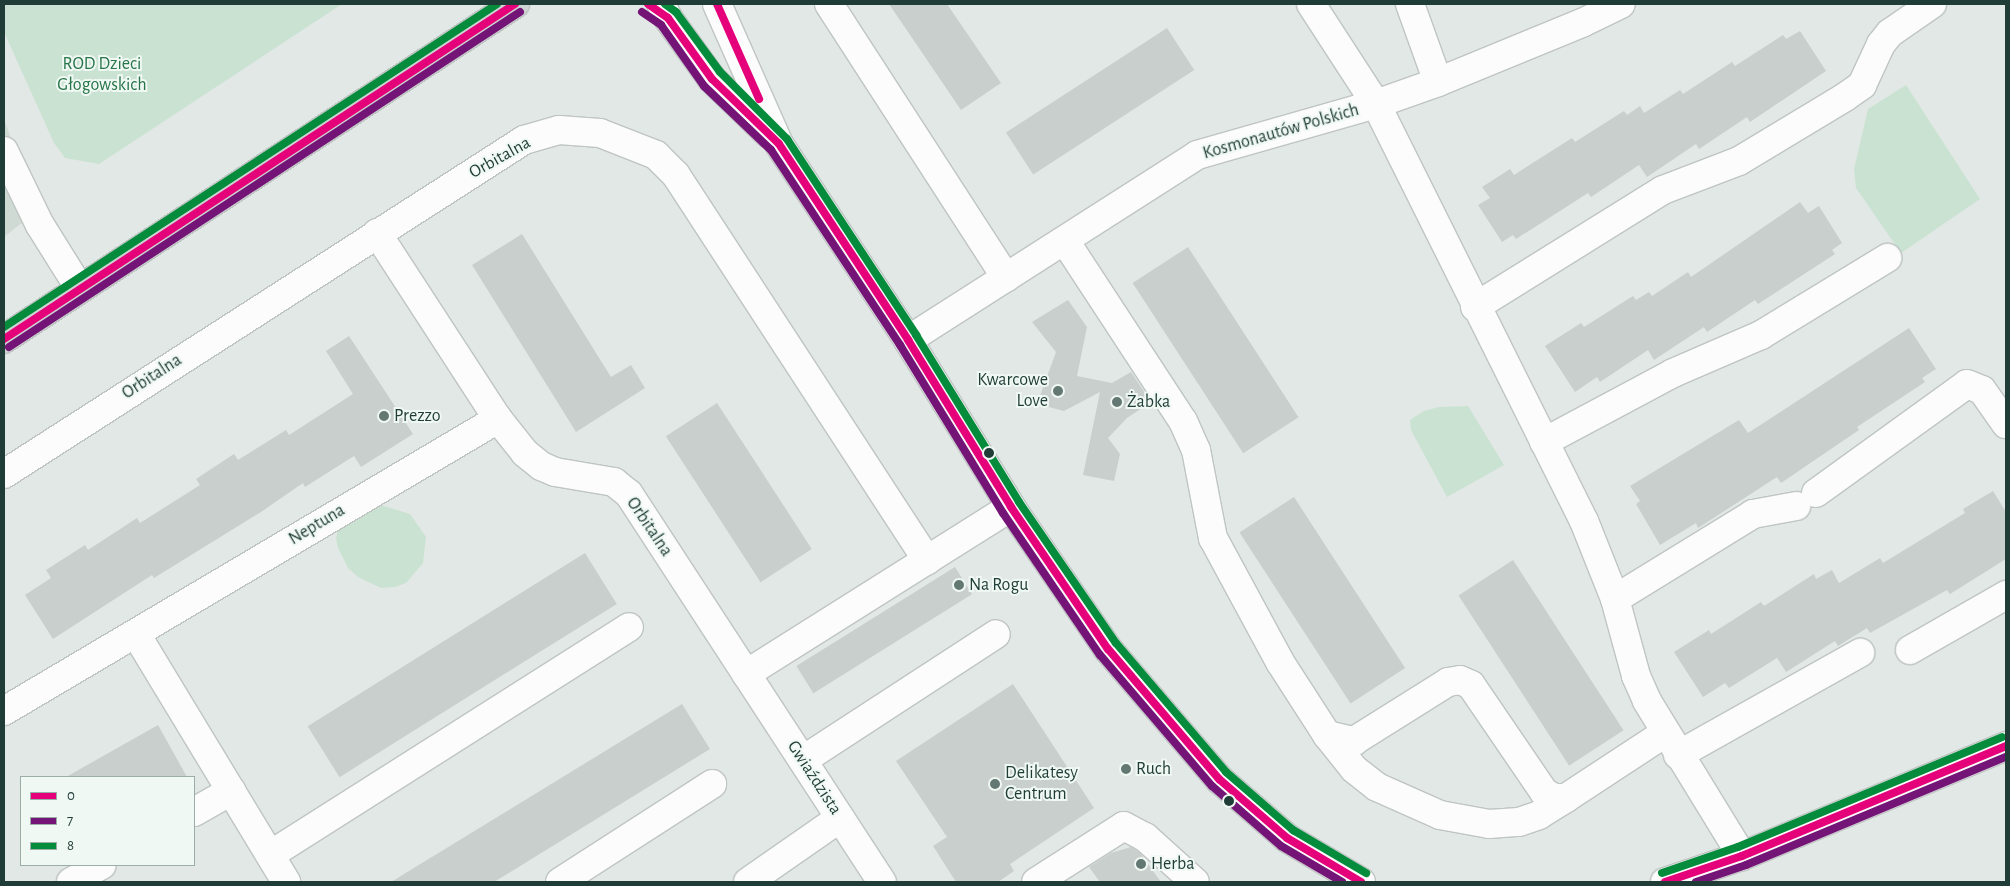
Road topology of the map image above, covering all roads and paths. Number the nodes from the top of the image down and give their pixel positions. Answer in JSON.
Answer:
{"nodes":[{"id":1,"x":514,"y":4,"type":"edge"},
{"id":2,"x":717,"y":4,"type":"edge"},
{"id":3,"x":829,"y":4,"type":"edge"},
{"id":4,"x":1311,"y":4,"type":"edge"},
{"id":5,"x":1410,"y":4,"type":"edge"},
{"id":6,"x":1621,"y":4,"type":"edge"},
{"id":7,"x":1932,"y":4,"type":"edge"},
{"id":8,"x":659,"y":9,"type":"edge"},
{"id":9,"x":1438,"y":82,"type":"junction"},
{"id":10,"x":1376,"y":104,"type":"junction"},
{"id":11,"x":779,"y":144,"type":"junction"},
{"id":12,"x":4,"y":151,"type":"edge"},
{"id":13,"x":10,"y":181,"type":"edge"},
{"id":14,"x":376,"y":232,"type":"junction"},
{"id":15,"x":1065,"y":241,"type":"junction"},
{"id":16,"x":1887,"y":258,"type":"dead end"},
{"id":17,"x":1006,"y":278,"type":"junction"},
{"id":18,"x":80,"y":289,"type":"junction"},
{"id":19,"x":1475,"y":307,"type":"junction"},
{"id":20,"x":4,"y":338,"type":"edge"},
{"id":21,"x":908,"y":340,"type":"junction"},
{"id":22,"x":498,"y":419,"type":"junction"},
{"id":23,"x":2006,"y":424,"type":"edge"},
{"id":24,"x":1544,"y":442,"type":"junction"},
{"id":25,"x":4,"y":474,"type":"edge"},
{"id":26,"x":1011,"y":507,"type":"junction"},
{"id":27,"x":927,"y":560,"type":"junction"},
{"id":28,"x":2006,"y":595,"type":"edge"},
{"id":29,"x":1615,"y":599,"type":"junction"},
{"id":30,"x":629,"y":627,"type":"dead end"},
{"id":31,"x":136,"y":634,"type":"junction"},
{"id":32,"x":996,"y":634,"type":"dead end"},
{"id":33,"x":1910,"y":650,"type":"dead end"},
{"id":34,"x":1860,"y":653,"type":"dead end"},
{"id":35,"x":746,"y":674,"type":"junction"},
{"id":36,"x":4,"y":711,"type":"edge"},
{"id":37,"x":1327,"y":735,"type":"junction"},
{"id":38,"x":1672,"y":744,"type":"junction"},
{"id":39,"x":2006,"y":746,"type":"edge"},
{"id":40,"x":803,"y":760,"type":"junction"},
{"id":41,"x":712,"y":784,"type":"dead end"},
{"id":42,"x":231,"y":791,"type":"junction"},
{"id":43,"x":1566,"y":798,"type":"junction"},
{"id":44,"x":195,"y":811,"type":"edge"},
{"id":45,"x":840,"y":818,"type":"junction"},
{"id":46,"x":270,"y":855,"type":"junction"},
{"id":47,"x":1742,"y":856,"type":"junction"},
{"id":48,"x":100,"y":866,"type":"edge"},
{"id":49,"x":1719,"y":873,"type":"edge"},
{"id":50,"x":71,"y":882,"type":"edge"},
{"id":51,"x":286,"y":882,"type":"edge"},
{"id":52,"x":560,"y":882,"type":"edge"},
{"id":53,"x":748,"y":882,"type":"edge"},
{"id":54,"x":882,"y":882,"type":"edge"},
{"id":55,"x":1036,"y":882,"type":"edge"},
{"id":56,"x":1195,"y":882,"type":"edge"},
{"id":57,"x":1361,"y":882,"type":"edge"},
{"id":58,"x":1665,"y":882,"type":"edge"}],
"edges":[{"from":1,"to":18,"type":"main road"},
{"from":2,"to":11,"type":"street"},
{"from":3,"to":17,"type":"street"},
{"from":4,"to":10,"type":"street"},
{"from":5,"to":9,"type":"street"},
{"from":6,"to":9,"type":"street","name":"Kosmonautów Polskich"},
{"from":7,"to":19,"type":"street"},
{"from":8,"to":11,"type":"street"},
{"from":9,"to":10,"type":"street","name":"Kosmonautów Polskich"},
{"from":10,"to":15,"type":"street","name":"Kosmonautów Polskich"},
{"from":10,"to":19,"type":"street"},
{"from":11,"to":21,"type":"street"},
{"from":12,"to":13,"type":"street"},
{"from":13,"to":18,"type":"street"},
{"from":14,"to":22,"type":"street","name":"Orbitalna"},
{"from":14,"to":25,"type":"street","name":"Orbitalna"},
{"from":14,"to":27,"type":"street","name":"Orbitalna"},
{"from":15,"to":17,"type":"street","name":"Kosmonautów Polskich"},
{"from":15,"to":37,"type":"street"},
{"from":16,"to":24,"type":"street"},
{"from":17,"to":21,"type":"street","name":"Kosmonautów Polskich"},
{"from":18,"to":20,"type":"main road"},
{"from":19,"to":24,"type":"street"},
{"from":21,"to":26,"type":"street"},
{"from":22,"to":31,"type":"street","name":"Neptuna"},
{"from":22,"to":35,"type":"street","name":"Orbitalna"},
{"from":23,"to":29,"type":"street"},
{"from":24,"to":29,"type":"street"},
{"from":26,"to":27,"type":"street"},
{"from":26,"to":57,"type":"street"},
{"from":27,"to":35,"type":"street"},
{"from":28,"to":33,"type":"street"},
{"from":29,"to":38,"type":"street"},
{"from":30,"to":46,"type":"street"},
{"from":31,"to":36,"type":"street","name":"Neptuna"},
{"from":31,"to":42,"type":"street"},
{"from":32,"to":40,"type":"street"},
{"from":34,"to":38,"type":"street"},
{"from":35,"to":40,"type":"street","name":"Gwiaździsta"},
{"from":37,"to":43,"type":"street"},
{"from":37,"to":43,"type":"street"},
{"from":38,"to":43,"type":"street"},
{"from":38,"to":47,"type":"street"},
{"from":39,"to":47,"type":"street"},
{"from":40,"to":45,"type":"street","name":"Gwiaździsta"},
{"from":41,"to":52,"type":"street"},
{"from":42,"to":44,"type":"street"},
{"from":42,"to":46,"type":"street"},
{"from":45,"to":53,"type":"street"},
{"from":45,"to":54,"type":"street","name":"Gwiaździsta"},
{"from":46,"to":51,"type":"street"},
{"from":47,"to":49,"type":"street"},
{"from":48,"to":50,"type":"street"},
{"from":49,"to":58,"type":"street"},
{"from":55,"to":56,"type":"street"}]}
